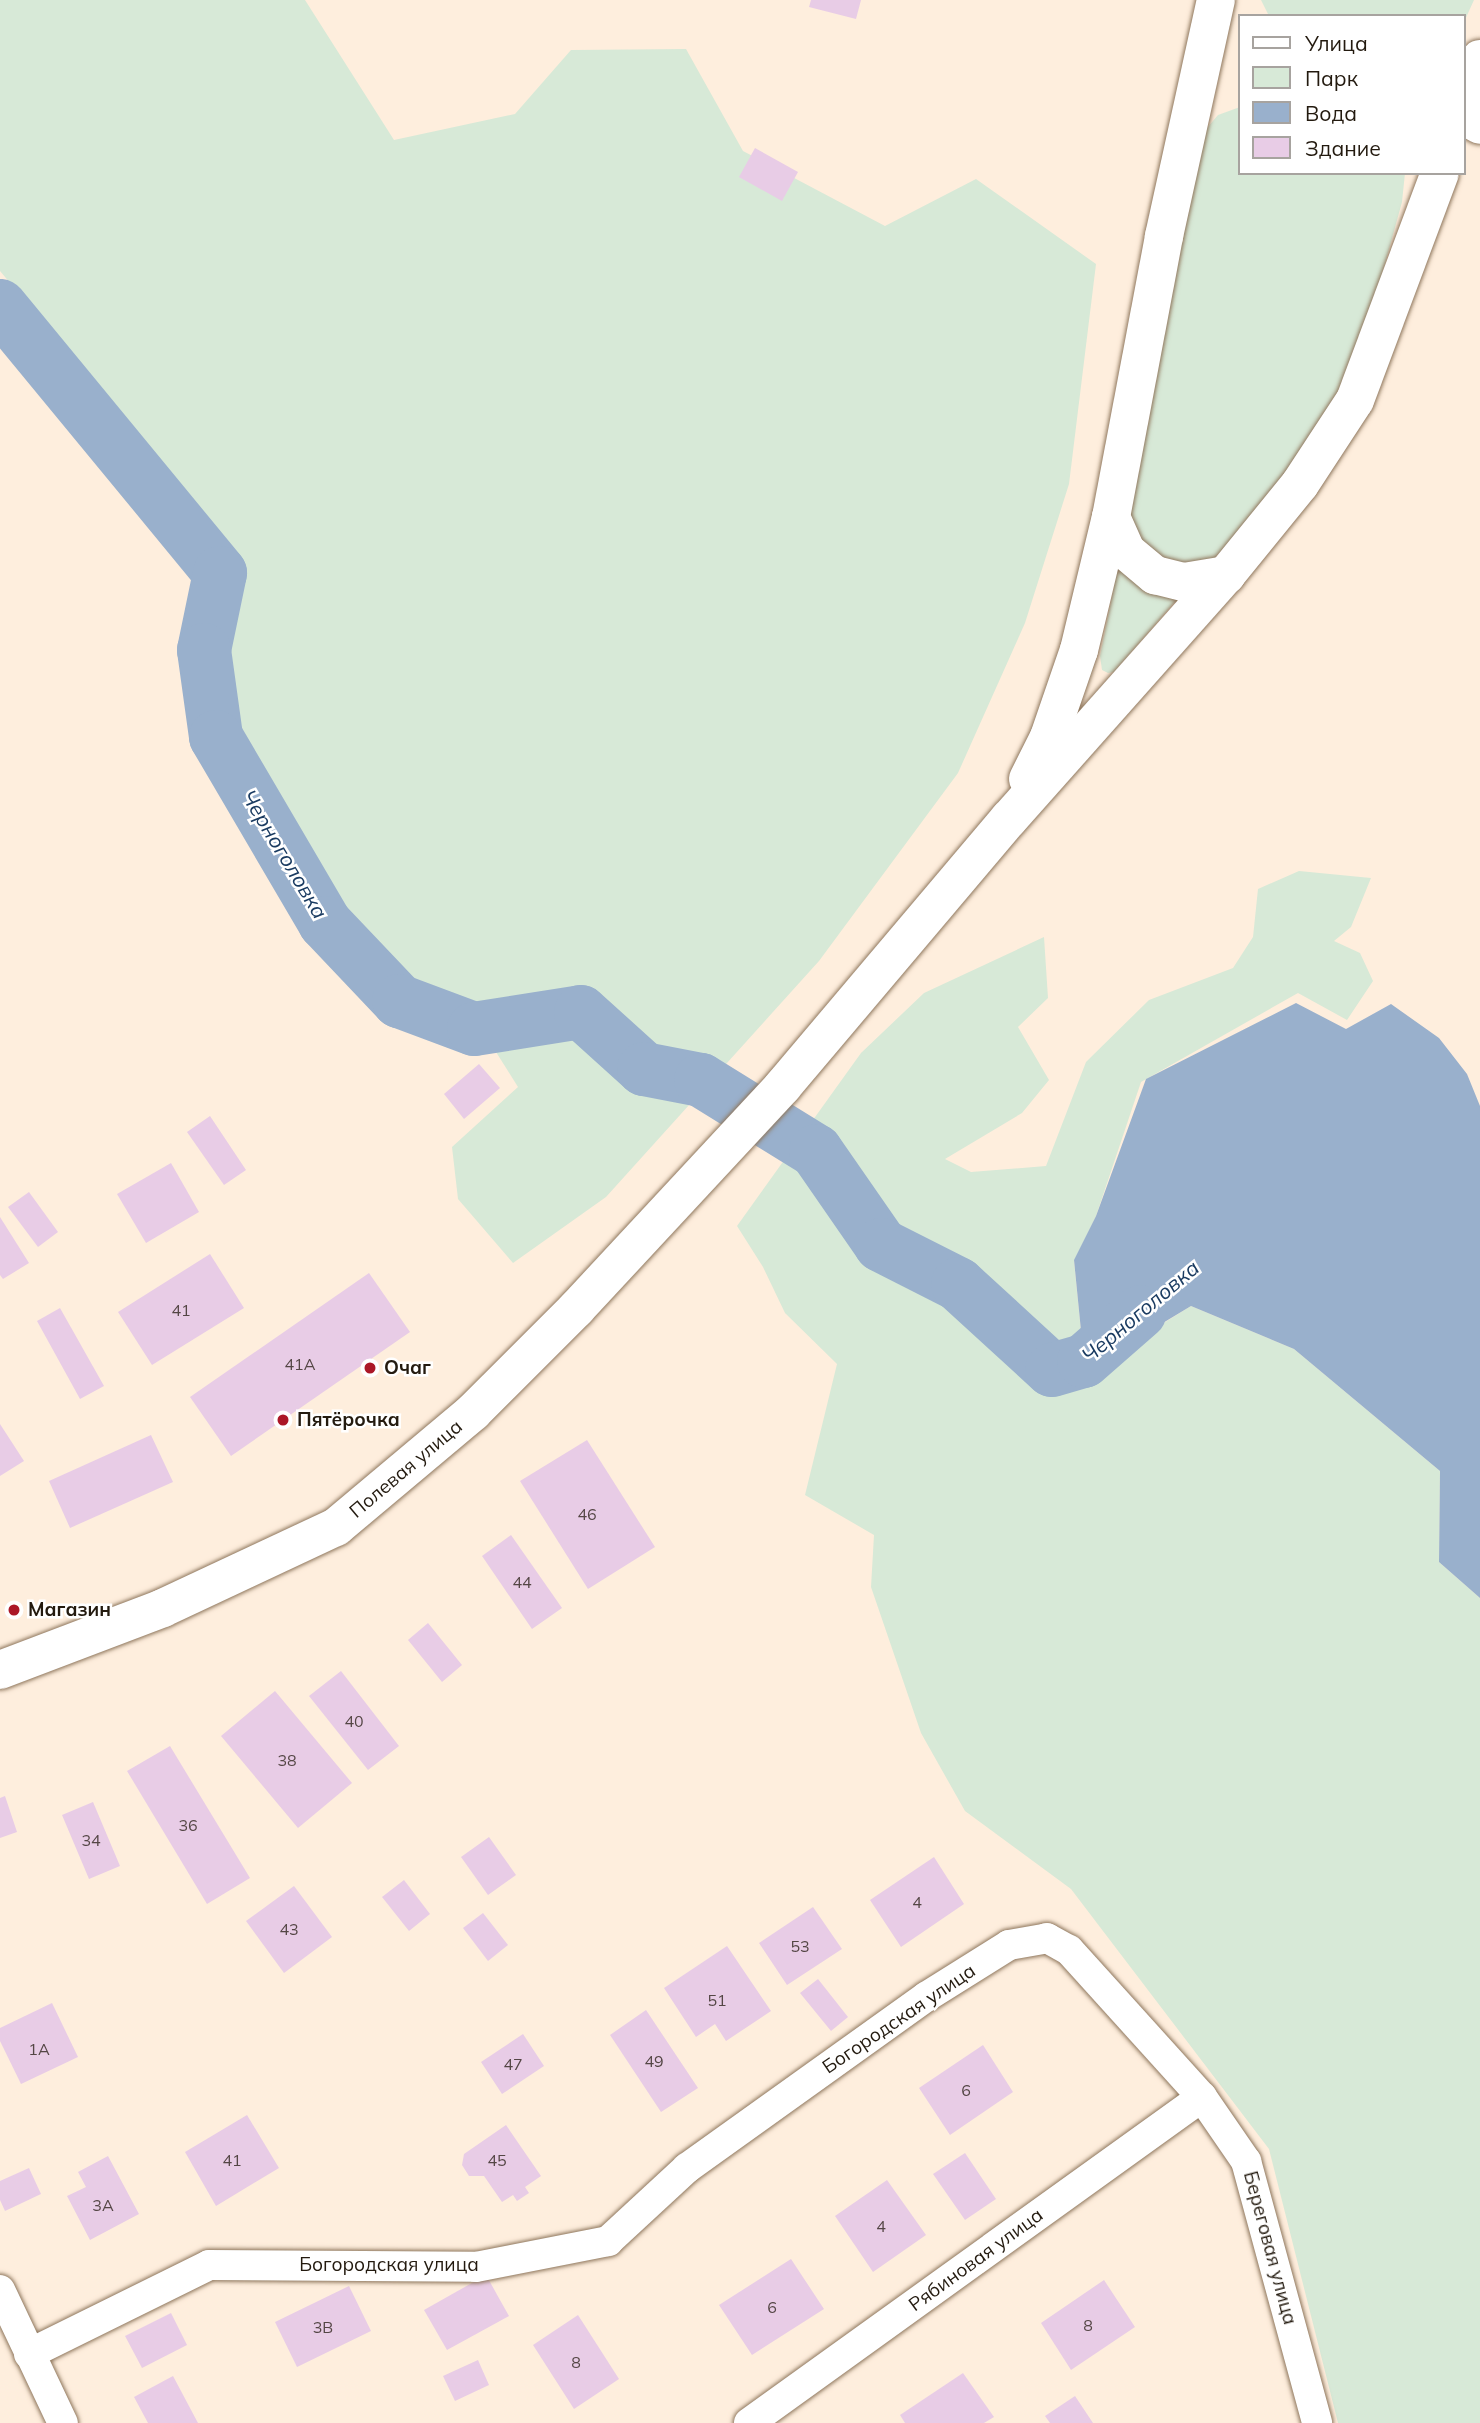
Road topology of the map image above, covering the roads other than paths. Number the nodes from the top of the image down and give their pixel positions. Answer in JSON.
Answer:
{"nodes":[{"id":1,"x":1216,"y":0,"type":"edge"},
{"id":2,"x":1229,"y":0,"type":"edge"},
{"id":3,"x":1238,"y":23,"type":"edge"},
{"id":4,"x":1480,"y":44,"type":"edge"},
{"id":5,"x":1480,"y":59,"type":"edge"},
{"id":6,"x":1466,"y":60,"type":"edge"},
{"id":7,"x":1466,"y":95,"type":"edge"},
{"id":8,"x":1439,"y":175,"type":"edge"},
{"id":9,"x":1111,"y":517,"type":"junction"},
{"id":10,"x":1226,"y":575,"type":"junction"},
{"id":11,"x":1009,"y":819,"type":"junction"},
{"id":12,"x":0,"y":1670,"type":"edge"},
{"id":13,"x":1047,"y":1938,"type":"joint"},
{"id":14,"x":1202,"y":2098,"type":"junction"},
{"id":15,"x":0,"y":2290,"type":"edge"},
{"id":16,"x":7,"y":2325,"type":"edge"},
{"id":17,"x":29,"y":2354,"type":"junction"},
{"id":18,"x":63,"y":2423,"type":"edge"},
{"id":19,"x":749,"y":2423,"type":"edge"},
{"id":20,"x":1317,"y":2423,"type":"edge"}],
"edges":[{"from":1,"to":9,"type":"main road"},
{"from":2,"to":3,"type":"main road"},
{"from":4,"to":6,"type":"main road"},
{"from":5,"to":7,"type":"main road"},
{"from":8,"to":10,"type":"main road"},
{"from":9,"to":10,"type":"main road"},
{"from":9,"to":11,"type":"main road"},
{"from":10,"to":11,"type":"main road"},
{"from":11,"to":12,"type":"main road","name":"Полевая улица"},
{"from":13,"to":14,"type":"street","name":"Береговая улица"},
{"from":13,"to":17,"type":"street","name":"Богородская улица"},
{"from":14,"to":19,"type":"street","name":"Рябиновая улица"},
{"from":14,"to":20,"type":"street","name":"Береговая улица"},
{"from":15,"to":16,"type":"street"},
{"from":16,"to":17,"type":"street"},
{"from":17,"to":18,"type":"street"}]}
